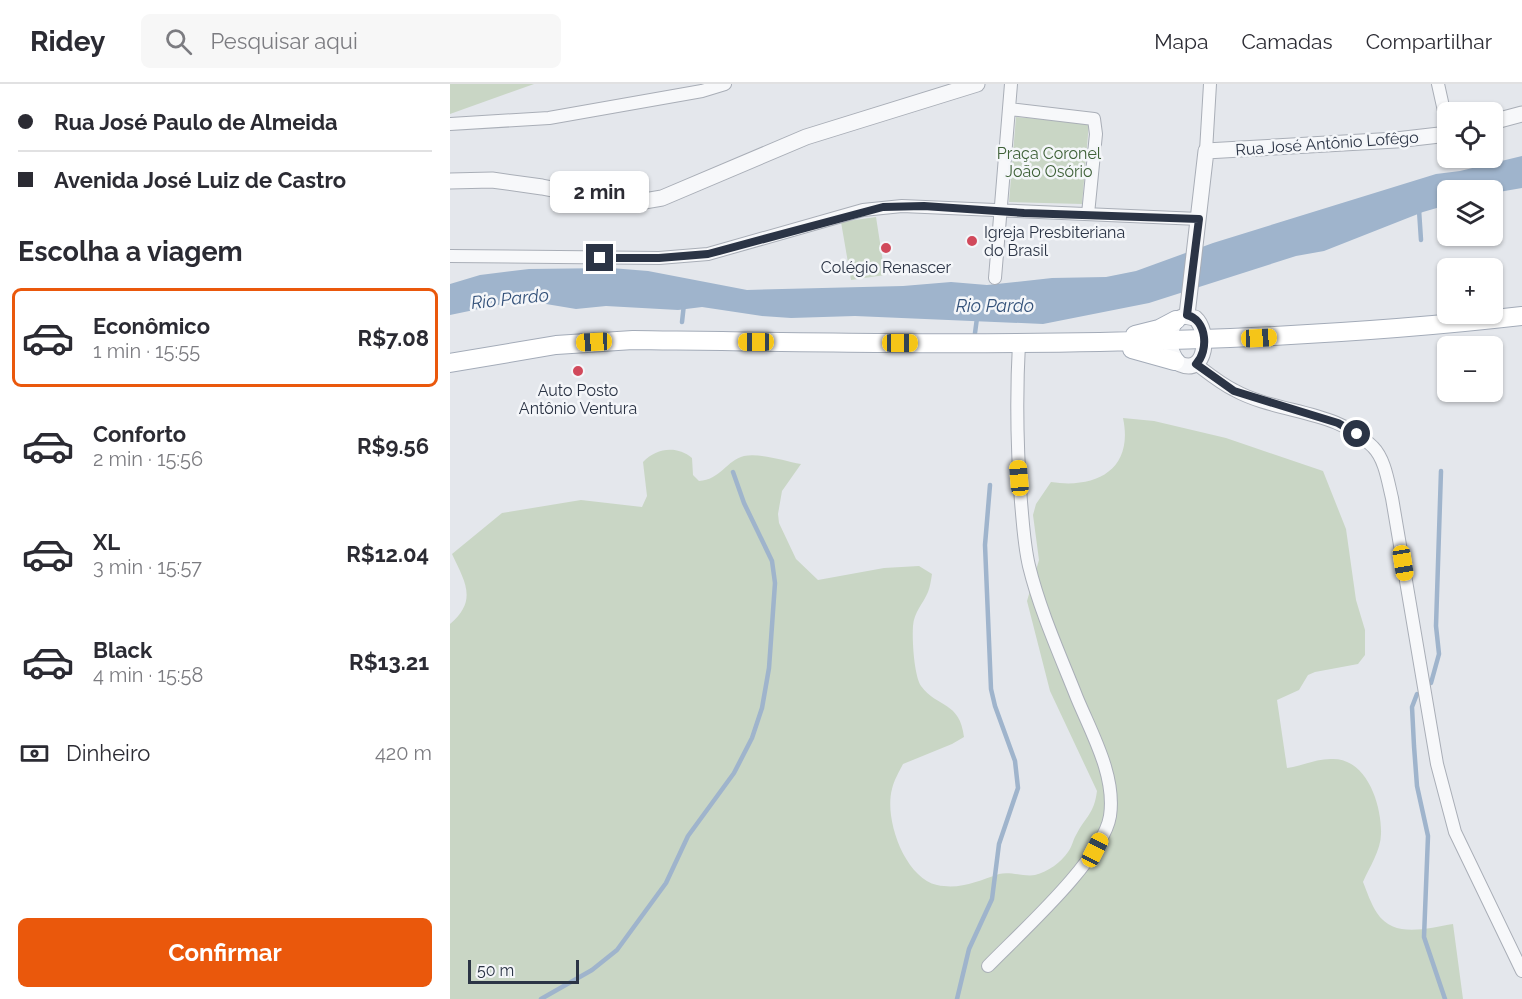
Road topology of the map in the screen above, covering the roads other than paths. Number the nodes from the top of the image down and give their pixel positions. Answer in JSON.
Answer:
{"nodes":[{"id":1,"x":725,"y":84,"type":"edge"},
{"id":2,"x":977,"y":84,"type":"edge"},
{"id":3,"x":1011,"y":84,"type":"edge"},
{"id":4,"x":1210,"y":84,"type":"edge"},
{"id":5,"x":1438,"y":84,"type":"edge"},
{"id":6,"x":1442,"y":102,"type":"edge"},
{"id":7,"x":1009,"y":109,"type":"junction"},
{"id":8,"x":1522,"y":114,"type":"edge"},
{"id":9,"x":1503,"y":119,"type":"edge"},
{"id":10,"x":450,"y":124,"type":"edge"},
{"id":11,"x":1437,"y":135,"type":"edge"},
{"id":12,"x":1206,"y":151,"type":"junction"},
{"id":13,"x":450,"y":180,"type":"edge"},
{"id":14,"x":1000,"y":212,"type":"junction"},
{"id":15,"x":1088,"y":214,"type":"junction"},
{"id":16,"x":1199,"y":219,"type":"junction"},
{"id":17,"x":450,"y":256,"type":"edge"},
{"id":18,"x":995,"y":278,"type":"dead end"},
{"id":19,"x":1522,"y":316,"type":"edge"},
{"id":20,"x":1181,"y":318,"type":"junction"},
{"id":21,"x":1186,"y":340,"type":"junction"},
{"id":22,"x":1098,"y":342,"type":"junction"},
{"id":23,"x":1019,"y":343,"type":"junction"},
{"id":24,"x":1175,"y":361,"type":"junction"},
{"id":25,"x":450,"y":363,"type":"edge"},
{"id":26,"x":1196,"y":364,"type":"junction"},
{"id":27,"x":988,"y":966,"type":"dead end"},
{"id":28,"x":1522,"y":971,"type":"edge"}],
"edges":[{"from":1,"to":10,"type":"street"},
{"from":2,"to":13,"type":"street"},
{"from":3,"to":7,"type":"street"},
{"from":4,"to":12,"type":"street"},
{"from":5,"to":6,"type":"street"},
{"from":7,"to":14,"type":"street"},
{"from":7,"to":15,"type":"street"},
{"from":8,"to":9,"type":"street"},
{"from":11,"to":12,"type":"street","name":"Rua José Antônio Lofêgo"},
{"from":12,"to":16,"type":"street"},
{"from":14,"to":15,"type":"street"},
{"from":14,"to":17,"type":"street"},
{"from":14,"to":18,"type":"street"},
{"from":15,"to":16,"type":"street"},
{"from":16,"to":20,"type":"street"},
{"from":19,"to":21,"type":"main road"},
{"from":20,"to":21,"type":"street"},
{"from":20,"to":21,"type":"street"},
{"from":20,"to":22,"type":"main road"},
{"from":21,"to":22,"type":"main road"},
{"from":21,"to":24,"type":"street"},
{"from":21,"to":26,"type":"street"},
{"from":22,"to":23,"type":"main road"},
{"from":22,"to":24,"type":"main road"},
{"from":23,"to":25,"type":"main road"},
{"from":23,"to":27,"type":"street"},
{"from":24,"to":26,"type":"street"},
{"from":26,"to":28,"type":"street"}]}
